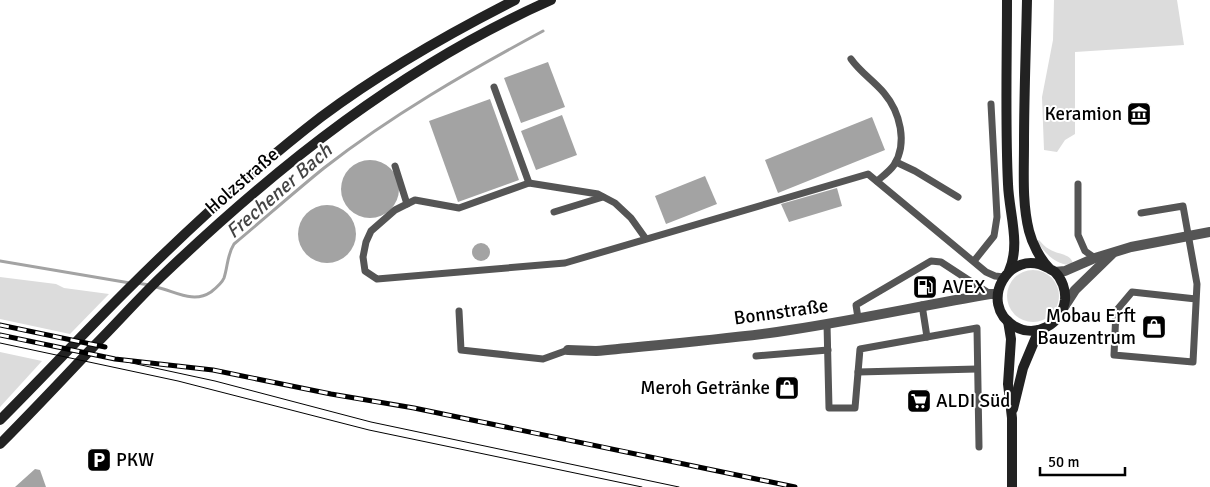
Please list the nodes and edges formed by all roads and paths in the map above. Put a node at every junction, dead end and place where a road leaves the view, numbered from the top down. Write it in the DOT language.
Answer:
graph roads {
  1 [pos="515,0"];
  2 [pos="551,0"];
  3 [pos="1006,0"];
  4 [pos="1027,0"];
  5 [pos="851,60"];
  6 [pos="494,87"];
  7 [pos="991,104"];
  8 [pos="896,162"];
  9 [pos="394,166"];
  10 [pos="877,181"];
  11 [pos="529,184"];
  12 [pos="1078,184"];
  13 [pos="603,197"];
  14 [pos="958,197"];
  15 [pos="406,204"];
  16 [pos="554,212"];
  17 [pos="1141,213"];
  18 [pos="1210,232"];
  19 [pos="1189,236"];
  20 [pos="646,239"];
  21 [pos="1113,253"];
  22 [pos="1095,258"];
  23 [pos="974,261"];
  24 [pos="1052,270"];
  25 [pos="1006,274"];
  26 [pos="994,294"];
  27 [pos="1196,299"];
  28 [pos="922,305"];
  29 [pos="1064,307"];
  30 [pos="459,311"];
  31 [pos="858,318"];
  32 [pos="1008,321"];
  33 [pos="827,324"];
  34 [pos="1039,330"];
  35 [pos="927,337"];
  36 [pos="568,350"];
  37 [pos="828,350"];
  38 [pos="756,356"];
  39 [pos="977,369"];
  40 [pos="858,372"];
  41 [pos="1012,418"];
  42 [pos="0,420"];
  43 [pos="0,444"];
  44 [pos="979,447"];
  45 [pos="1012,487"];
  1 -- 42 [label="main road, Holzstraße"];
  2 -- 43 [label="main road, Holzstraße"];
  3 -- 25 [label="main road"];
  4 -- 24 [label="main road"];
  5 -- 8 [label="lane"];
  6 -- 11 [label="lane"];
  7 -- 23 [label="lane"];
  8 -- 10 [label="lane"];
  8 -- 14 [label="lane"];
  9 -- 15 [label="lane"];
  10 -- 20 [label="lane"];
  10 -- 23 [label="lane"];
  11 -- 13 [label="lane"];
  11 -- 15 [label="lane"];
  12 -- 22 [label="lane"];
  13 -- 16 [label="lane"];
  13 -- 20 [label="lane"];
  15 -- 20 [label="lane"];
  17 -- 19 [label="lane"];
  18 -- 19 [label="street"];
  19 -- 21 [label="street"];
  19 -- 27 [label="lane"];
  21 -- 22 [label="street"];
  21 -- 29 [label="street"];
  22 -- 24 [label="street"];
  23 -- 25 [label="lane"];
  24 -- 25 [label="main road"];
  24 -- 29 [label="main road"];
  25 -- 26 [label="main road"];
  26 -- 28 [label="street, Bonnstraße"];
  26 -- 31 [label="lane"];
  26 -- 32 [label="main road"];
  27 -- 27 [label="lane"];
  28 -- 31 [label="street, Bonnstraße"];
  28 -- 35 [label="lane"];
  29 -- 34 [label="main road"];
  30 -- 36 [label="lane"];
  31 -- 33 [label="street, Bonnstraße"];
  32 -- 34 [label="main road"];
  32 -- 41 [label="main road"];
  33 -- 36 [label="street, Bonnstraße"];
  33 -- 37 [label="lane"];
  34 -- 41 [label="main road"];
  35 -- 39 [label="lane"];
  35 -- 40 [label="lane"];
  37 -- 38 [label="lane"];
  37 -- 40 [label="lane"];
  39 -- 40 [label="lane"];
  39 -- 44 [label="lane"];
  41 -- 45 [label="main road"];
}
